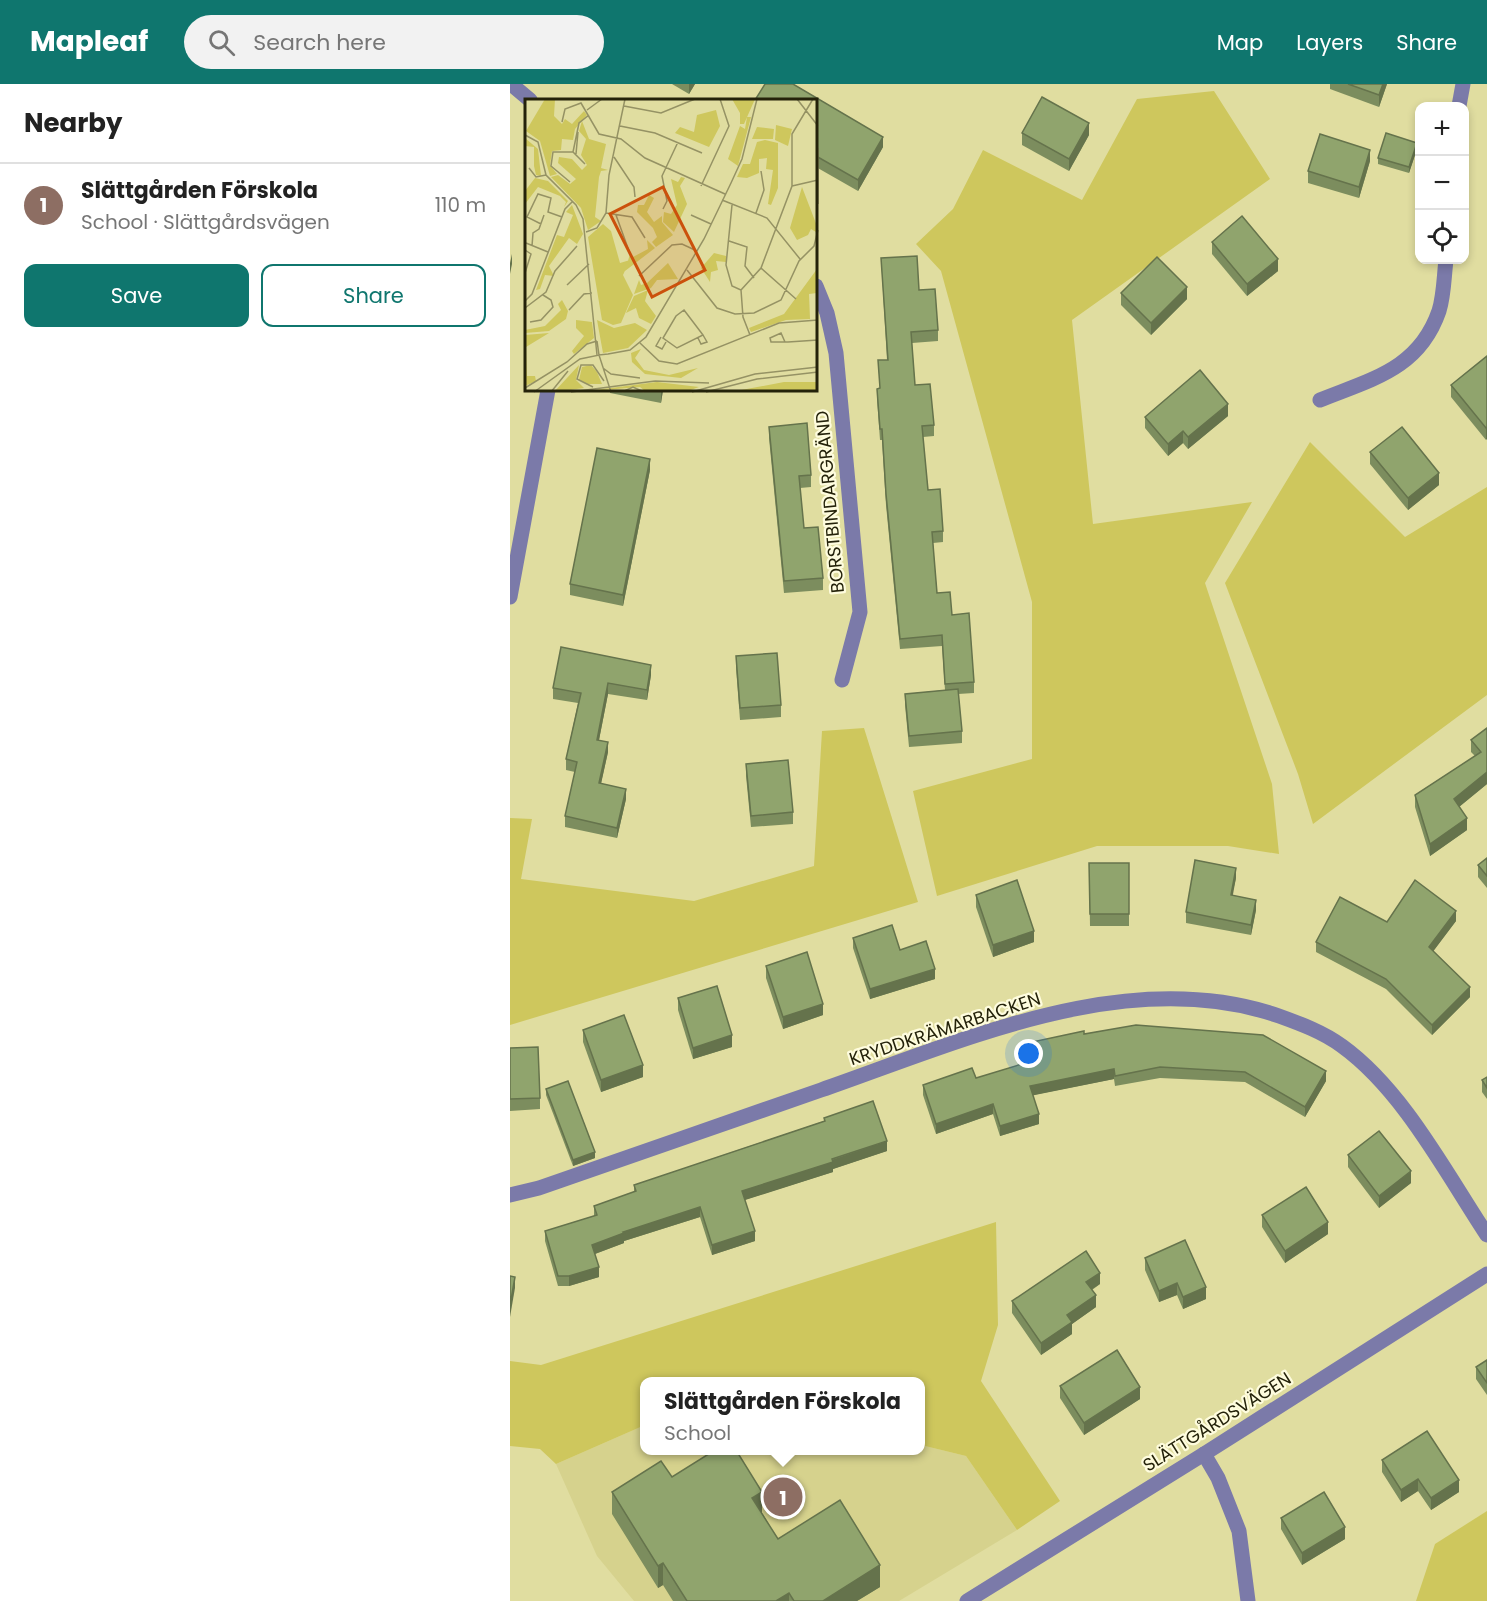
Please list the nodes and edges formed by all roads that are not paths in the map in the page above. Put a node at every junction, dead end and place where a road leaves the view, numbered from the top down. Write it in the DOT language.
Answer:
graph roads {
  1 [pos="511,84"];
  2 [pos="1463,84"];
  3 [pos="529,99"];
  4 [pos="1460,102"];
  5 [pos="1446,264"];
  6 [pos="818,291"];
  7 [pos="548,392"];
  8 [pos="1320,400"];
  9 [pos="510,597"];
  10 [pos="842,680"];
  11 [pos="510,1195"];
  12 [pos="1487,1235"];
  13 [pos="1487,1274"];
  14 [pos="1204,1454"];
  15 [pos="967,1601"];
  16 [pos="1248,1601"];
  1 -- 3 [label="street"];
  2 -- 4 [label="street"];
  5 -- 8 [label="street"];
  6 -- 10 [label="street, BORSTBINDARGRÄND"];
  7 -- 9 [label="street"];
  11 -- 12 [label="street, KRYDDKRÄMARBACKEN"];
  13 -- 14 [label="street, SLÄTTGÅRDSVÄGEN"];
  14 -- 15 [label="street, SLÄTTGÅRDSVÄGEN"];
  14 -- 16 [label="street"];
}
